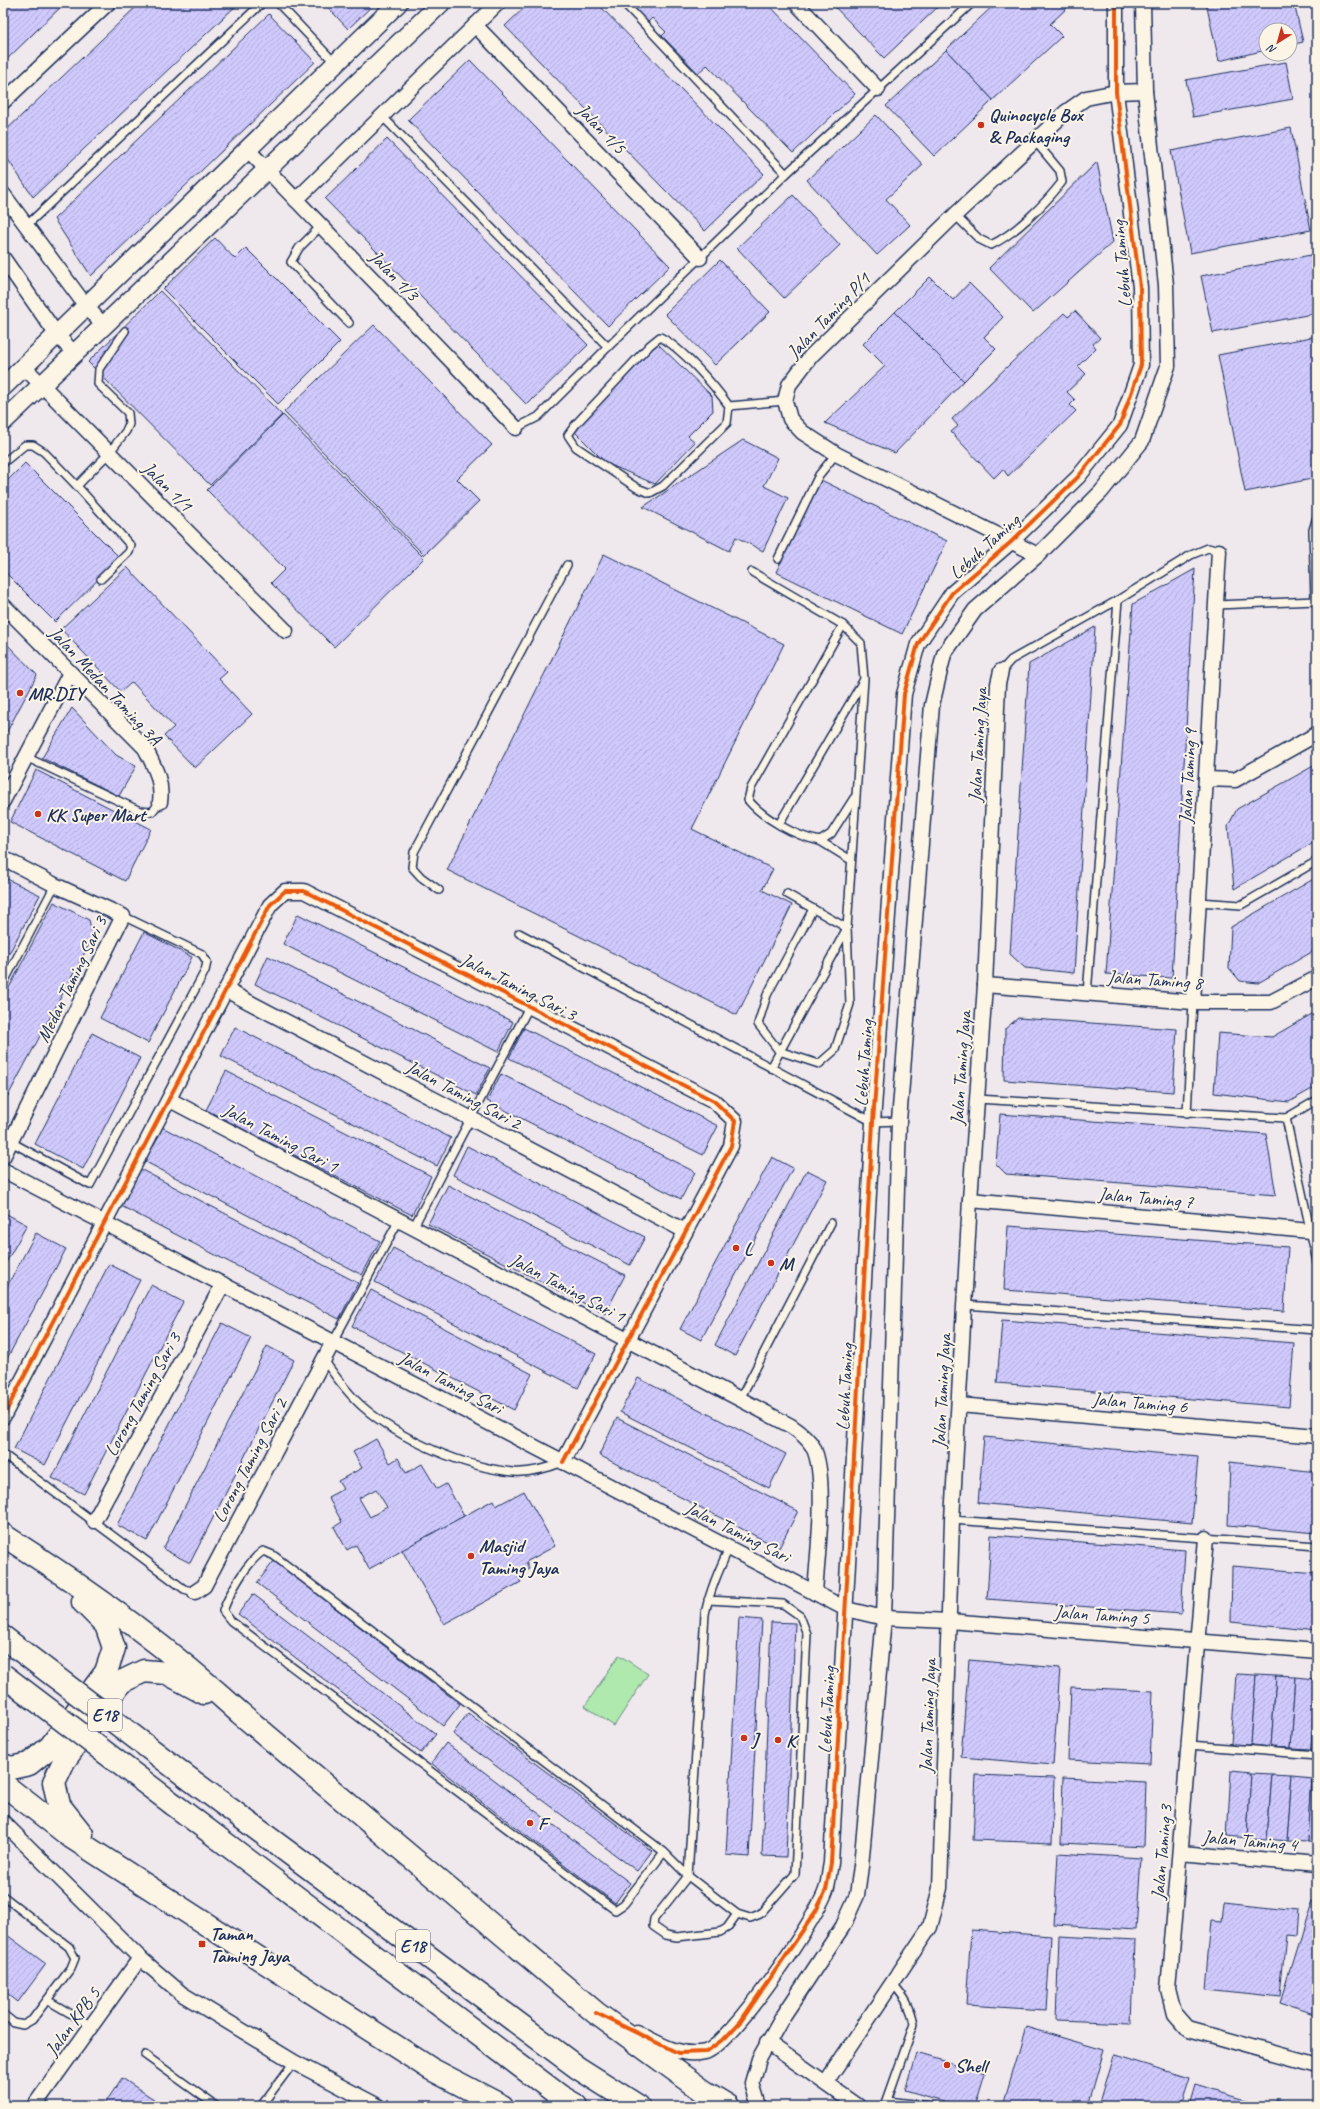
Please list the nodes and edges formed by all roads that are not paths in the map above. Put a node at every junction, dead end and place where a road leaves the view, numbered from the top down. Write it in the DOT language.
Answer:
graph roads {
  1 [pos="108,3"];
  2 [pos="262,3"];
  3 [pos="278,3"];
  4 [pos="398,3"];
  5 [pos="441,3"];
  6 [pos="498,3"];
  7 [pos="624,3"];
  8 [pos="796,3"];
  9 [pos="1116,3"];
  10 [pos="1143,3"];
  11 [pos="969,4"];
  12 [pos="475,25"];
  13 [pos="336,64"];
  14 [pos="878,88"];
  15 [pos="1145,91"];
  16 [pos="1116,92"];
  17 [pos="3,102"];
  18 [pos="382,116"];
  19 [pos="1035,141"];
  20 [pos="247,150"];
  21 [pos="267,170"];
  22 [pos="786,174"];
  23 [pos="3,194"];
  24 [pos="296,200"];
  25 [pos="955,215"];
  26 [pos="26,226"];
  27 [pos="321,226"];
  28 [pos="3,258"];
  29 [pos="700,258"];
  30 [pos="86,306"];
  31 [pos="349,322"];
  32 [pos="104,326"];
  33 [pos="125,331"];
  34 [pos="57,335"];
  35 [pos="608,347"];
  36 [pos="74,354"];
  37 [pos="24,367"];
  38 [pos="42,385"];
  39 [pos="3,387"];
  40 [pos="785,401"];
  41 [pos="729,406"];
  42 [pos="3,422"];
  43 [pos="516,428"];
  44 [pos="109,453"];
  45 [pos="836,454"];
  46 [pos="3,463"];
  47 [pos="77,486"];
  48 [pos="1317,517"];
  49 [pos="1011,542"];
  50 [pos="1219,551"];
  51 [pos="1038,555"];
  52 [pos="778,559"];
  53 [pos="567,565"];
  54 [pos="752,572"];
  55 [pos="101,579"];
  56 [pos="1118,600"];
  57 [pos="1316,601"];
  58 [pos="3,605"];
  59 [pos="1216,606"];
  60 [pos="843,625"];
  61 [pos="286,631"];
  62 [pos="1001,671"];
  63 [pos="70,673"];
  64 [pos="864,679"];
  65 [pos="1317,734"];
  66 [pos="26,757"];
  67 [pos="1206,779"];
  68 [pos="855,796"];
  69 [pos="3,801"];
  70 [pos="160,802"];
  71 [pos="779,824"];
  72 [pos="820,841"];
  73 [pos="3,858"];
  74 [pos="851,860"];
  75 [pos="1317,861"];
  76 [pos="55,885"];
  77 [pos="439,890"];
  78 [pos="787,894"];
  79 [pos="1199,902"];
  80 [pos="813,909"];
  81 [pos="123,916"];
  82 [pos="847,928"];
  83 [pos="519,933"];
  84 [pos="1317,978"];
  85 [pos="3,984"];
  86 [pos="985,985"];
  87 [pos="226,990"];
  88 [pos="1087,994"];
  89 [pos="1193,1002"];
  90 [pos="529,1007"];
  91 [pos="779,1051"];
  92 [pos="771,1068"];
  93 [pos="170,1100"];
  94 [pos="977,1100"];
  95 [pos="1317,1100"];
  96 [pos="1187,1113"];
  97 [pos="1286,1118"];
  98 [pos="471,1119"];
  99 [pos="899,1121"];
  100 [pos="873,1122"];
  101 [pos="11,1142"];
  102 [pos="3,1157"];
  103 [pos="3,1170"];
  104 [pos="970,1200"];
  105 [pos="399,1220"];
  106 [pos="105,1223"];
  107 [pos="831,1224"];
  108 [pos="413,1228"];
  109 [pos="1314,1229"];
  110 [pos="684,1231"];
  111 [pos="1317,1262"];
  112 [pos="223,1284"];
  113 [pos="964,1305"];
  114 [pos="1317,1330"];
  115 [pos="628,1340"];
  116 [pos="333,1342"];
  117 [pos="324,1360"];
  118 [pos="740,1400"];
  119 [pos="959,1405"];
  120 [pos="3,1417"];
  121 [pos="1317,1436"];
  122 [pos="3,1454"];
  123 [pos="563,1462"];
  124 [pos="952,1520"];
  125 [pos="94,1521"];
  126 [pos="3,1535"];
  127 [pos="1206,1538"];
  128 [pos="1317,1546"];
  129 [pos="23,1547"];
  130 [pos="729,1548"];
  131 [pos="195,1592"];
  132 [pos="815,1593"];
  133 [pos="708,1600"];
  134 [pos="846,1609"];
  135 [pos="884,1618"];
  136 [pos="949,1621"];
  137 [pos="1197,1641"];
  138 [pos="11,1643"];
  139 [pos="1317,1651"];
  140 [pos="3,1675"];
  141 [pos="240,1712"];
  142 [pos="1189,1745"];
  143 [pos="1317,1755"];
  144 [pos="3,1765"];
  145 [pos="3,1784"];
  146 [pos="3,1822"];
  147 [pos="664,1852"];
  148 [pos="1180,1853"];
  149 [pos="117,1865"];
  150 [pos="1317,1865"];
  151 [pos="688,1876"];
  152 [pos="3,1896"];
  153 [pos="737,1914"];
  154 [pos="140,1958"];
  155 [pos="892,1984"];
  156 [pos="47,2000"];
  157 [pos="596,2013"];
  158 [pos="3,2014"];
  159 [pos="92,2026"];
  160 [pos="767,2042"];
  161 [pos="145,2055"];
  162 [pos="294,2062"];
  163 [pos="1317,2065"];
  164 [pos="826,2082"];
  165 [pos="886,2103"];
  166 [pos="375,2105"];
  167 [pos="34,2106"];
  168 [pos="216,2106"];
  169 [pos="261,2106"];
  170 [pos="502,2106"];
  171 [pos="577,2106"];
  172 [pos="638,2106"];
  173 [pos="728,2106"];
  174 [pos="759,2106"];
  175 [pos="858,2106"];
  176 [pos="931,2106"];
  1 -- 17 [label="street"];
  2 -- 26 [label="lane"];
  3 -- 13 [label="lane"];
  4 -- 13 [label="street"];
  5 -- 21 [label="street"];
  6 -- 12 [label="street"];
  7 -- 22 [label="lane"];
  8 -- 14 [label="street"];
  9 -- 16 [label="street, Lebuh Taming"];
  10 -- 15 [label="street"];
  11 -- 14 [label="lane"];
  12 -- 18 [label="street"];
  12 -- 29 [label="street, Jalan 1/5"];
  13 -- 20 [label="street"];
  14 -- 22 [label="lane"];
  15 -- 16 [label="street, Jalan Taming P/1"];
  15 -- 51 [label="street"];
  16 -- 19 [label="street, Jalan Taming P/1"];
  16 -- 49 [label="street, Lebuh Taming"];
  18 -- 24 [label="street"];
  18 -- 35 [label="lane"];
  19 -- 25 [label="street, Jalan Taming P/1"];
  19 -- 25 [label="lane"];
  20 -- 21 [label="street, Jalan 1/3"];
  20 -- 30 [label="street"];
  21 -- 24 [label="street, Jalan 1/3"];
  21 -- 32 [label="street"];
  22 -- 29 [label="lane"];
  23 -- 26 [label="street"];
  24 -- 27 [label="street, Jalan 1/3"];
  25 -- 40 [label="street, Jalan Taming P/1"];
  26 -- 30 [label="street"];
  27 -- 31 [label="lane"];
  27 -- 43 [label="street, Jalan 1/3"];
  28 -- 34 [label="street"];
  29 -- 35 [label="lane"];
  30 -- 32 [label="street"];
  30 -- 34 [label="street"];
  32 -- 36 [label="street"];
  33 -- 44 [label="lane"];
  34 -- 36 [label="street"];
  34 -- 37 [label="street"];
  35 -- 43 [label="lane"];
  36 -- 38 [label="street"];
  37 -- 38 [label="street, Jalan 1/1"];
  37 -- 39 [label="street"];
  38 -- 42 [label="street"];
  38 -- 44 [label="street, Jalan 1/1"];
  40 -- 41 [label="lane"];
  40 -- 45 [label="street"];
  41 -- 41 [label="lane"];
  44 -- 47 [label="lane"];
  44 -- 61 [label="street, Jalan 1/1"];
  45 -- 49 [label="street"];
  45 -- 52 [label="lane"];
  46 -- 47 [label="lane"];
  47 -- 55 [label="lane"];
  48 -- 57 [label="lane"];
  49 -- 51 [label="street"];
  49 -- 100 [label="street, Lebuh Taming"];
  50 -- 56 [label="lane"];
  50 -- 59 [label="street, Jalan Taming 9"];
  51 -- 99 [label="street"];
  53 -- 77 [label="lane"];
  54 -- 60 [label="lane"];
  56 -- 62 [label="lane"];
  56 -- 88 [label="lane"];
  57 -- 59 [label="lane"];
  58 -- 63 [label="street, Jalan Medan Taming 3A"];
  59 -- 67 [label="street, Jalan Taming 9"];
  60 -- 64 [label="lane"];
  60 -- 71 [label="lane"];
  62 -- 86 [label="street, Jalan Taming Jaya"];
  63 -- 66 [label="street"];
  63 -- 70 [label="street, Jalan Medan Taming 3A"];
  64 -- 68 [label="lane"];
  64 -- 71 [label="lane"];
  65 -- 67 [label="street"];
  66 -- 69 [label="street"];
  66 -- 70 [label="lane"];
  67 -- 79 [label="street, Jalan Taming 9"];
  68 -- 72 [label="lane"];
  68 -- 74 [label="lane"];
  71 -- 72 [label="lane"];
  72 -- 74 [label="lane"];
  73 -- 76 [label="street, Medan Taming Sari 3"];
  74 -- 82 [label="lane"];
  75 -- 79 [label="lane"];
  76 -- 81 [label="street, Medan Taming Sari 3"];
  76 -- 85 [label="lane"];
  78 -- 80 [label="lane"];
  79 -- 89 [label="street, Jalan Taming 9"];
  80 -- 82 [label="lane"];
  80 -- 91 [label="lane"];
  81 -- 101 [label="street, Medan Taming Sari 3"];
  81 -- 101 [label="lane"];
  82 -- 91 [label="lane"];
  82 -- 91 [label="lane"];
  83 -- 92 [label="lane"];
  84 -- 89 [label="street, Jalan Taming 8"];
  86 -- 88 [label="street, Jalan Taming 8"];
  86 -- 94 [label="street, Jalan Taming Jaya"];
  87 -- 90 [label="street, Jalan Taming Sari 3"];
  87 -- 93 [label="street"];
  87 -- 98 [label="street, Jalan Taming Sari 2"];
  88 -- 89 [label="street, Jalan Taming 8"];
  89 -- 96 [label="lane"];
  90 -- 98 [label="lane"];
  90 -- 110 [label="street, Jalan Taming Sari 3"];
  91 -- 92 [label="lane"];
  92 -- 100 [label="lane"];
  93 -- 105 [label="street, Jalan Taming Sari 1"];
  93 -- 106 [label="street"];
  94 -- 96 [label="lane"];
  94 -- 104 [label="street, Jalan Taming Jaya"];
  95 -- 97 [label="lane"];
  96 -- 97 [label="lane"];
  97 -- 109 [label="lane"];
  98 -- 108 [label="lane"];
  98 -- 110 [label="street, Jalan Taming Sari 2"];
  99 -- 100 [label="lane"];
  99 -- 135 [label="street"];
  100 -- 134 [label="street, Lebuh Taming"];
  101 -- 102 [label="street, Medan Taming Sari 3"];
  103 -- 106 [label="street, Jalan Taming Sari"];
  104 -- 109 [label="street, Jalan Taming 7"];
  104 -- 113 [label="street, Jalan Taming Jaya"];
  105 -- 108 [label="street, Jalan Taming Sari 1"];
  105 -- 116 [label="lane"];
  106 -- 112 [label="street, Jalan Taming Sari"];
  106 -- 120 [label="street"];
  107 -- 118 [label="lane"];
  108 -- 115 [label="street, Jalan Taming Sari 1"];
  109 -- 111 [label="lane"];
  110 -- 115 [label="street"];
  112 -- 116 [label="street, Jalan Taming Sari"];
  112 -- 125 [label="street, Lorong Taming Sari 3"];
  113 -- 114 [label="lane"];
  113 -- 119 [label="street, Jalan Taming Jaya"];
  115 -- 118 [label="street, Jalan Taming Sari 1"];
  115 -- 123 [label="street"];
  116 -- 117 [label="street, Lorong Taming Sari 2"];
  116 -- 123 [label="street, Jalan Taming Sari"];
  117 -- 123 [label="lane"];
  117 -- 131 [label="street, Lorong Taming Sari 2"];
  118 -- 132 [label="street, Jalan Taming Sari 1"];
  119 -- 121 [label="street, Jalan Taming 6"];
  119 -- 124 [label="street, Jalan Taming Jaya"];
  122 -- 125 [label="lane"];
  123 -- 130 [label="street, Jalan Taming Sari"];
  124 -- 127 [label="lane"];
  124 -- 136 [label="street, Jalan Taming Jaya"];
  125 -- 131 [label="lane"];
  126 -- 129 [label="highway"];
  127 -- 128 [label="lane"];
  127 -- 137 [label="street, Jalan Taming 3"];
  129 -- 141 [label="highway"];
  129 -- 144 [label="highway"];
  130 -- 132 [label="street, Jalan Taming Sari"];
  130 -- 133 [label="lane"];
  132 -- 134 [label="street, Jalan Taming Sari"];
  133 -- 151 [label="lane"];
  133 -- 153 [label="lane"];
  134 -- 135 [label="street, Jalan Taming Sari"];
  134 -- 157 [label="street, Lebuh Taming"];
  135 -- 136 [label="street, Jalan Taming 5"];
  135 -- 160 [label="street"];
  136 -- 137 [label="street, Jalan Taming 5"];
  136 -- 155 [label="street, Jalan Taming Jaya"];
  137 -- 139 [label="street, Jalan Taming 5"];
  137 -- 142 [label="street, Jalan Taming 3"];
  138 -- 172 [label="highway, E18, bridge"];
  140 -- 171 [label="highway, E18, bridge"];
  141 -- 149 [label="highway"];
  141 -- 157 [label="highway"];
  142 -- 143 [label="lane"];
  142 -- 148 [label="street, Jalan Taming 3"];
  145 -- 149 [label="highway"];
  146 -- 154 [label="street"];
  147 -- 147 [label="lane"];
  147 -- 151 [label="lane"];
  148 -- 150 [label="street, Jalan Taming 4"];
  148 -- 163 [label="street, Jalan Taming 3"];
  149 -- 170 [label="highway"];
  151 -- 153 [label="lane"];
  151 -- 153 [label="lane"];
  152 -- 156 [label="lane"];
  154 -- 159 [label="street, Jalan KPB 5"];
  154 -- 162 [label="street"];
  155 -- 164 [label="street, Jalan Taming Jaya"];
  155 -- 165 [label="lane"];
  156 -- 158 [label="lane"];
  156 -- 159 [label="lane"];
  157 -- 173 [label="highway"];
  159 -- 167 [label="street, Jalan KPB 5"];
  160 -- 164 [label="street"];
  160 -- 174 [label="street"];
  161 -- 168 [label="lane"];
  162 -- 166 [label="street"];
  162 -- 169 [label="lane"];
  164 -- 175 [label="street"];
  165 -- 176 [label="lane"];
}
